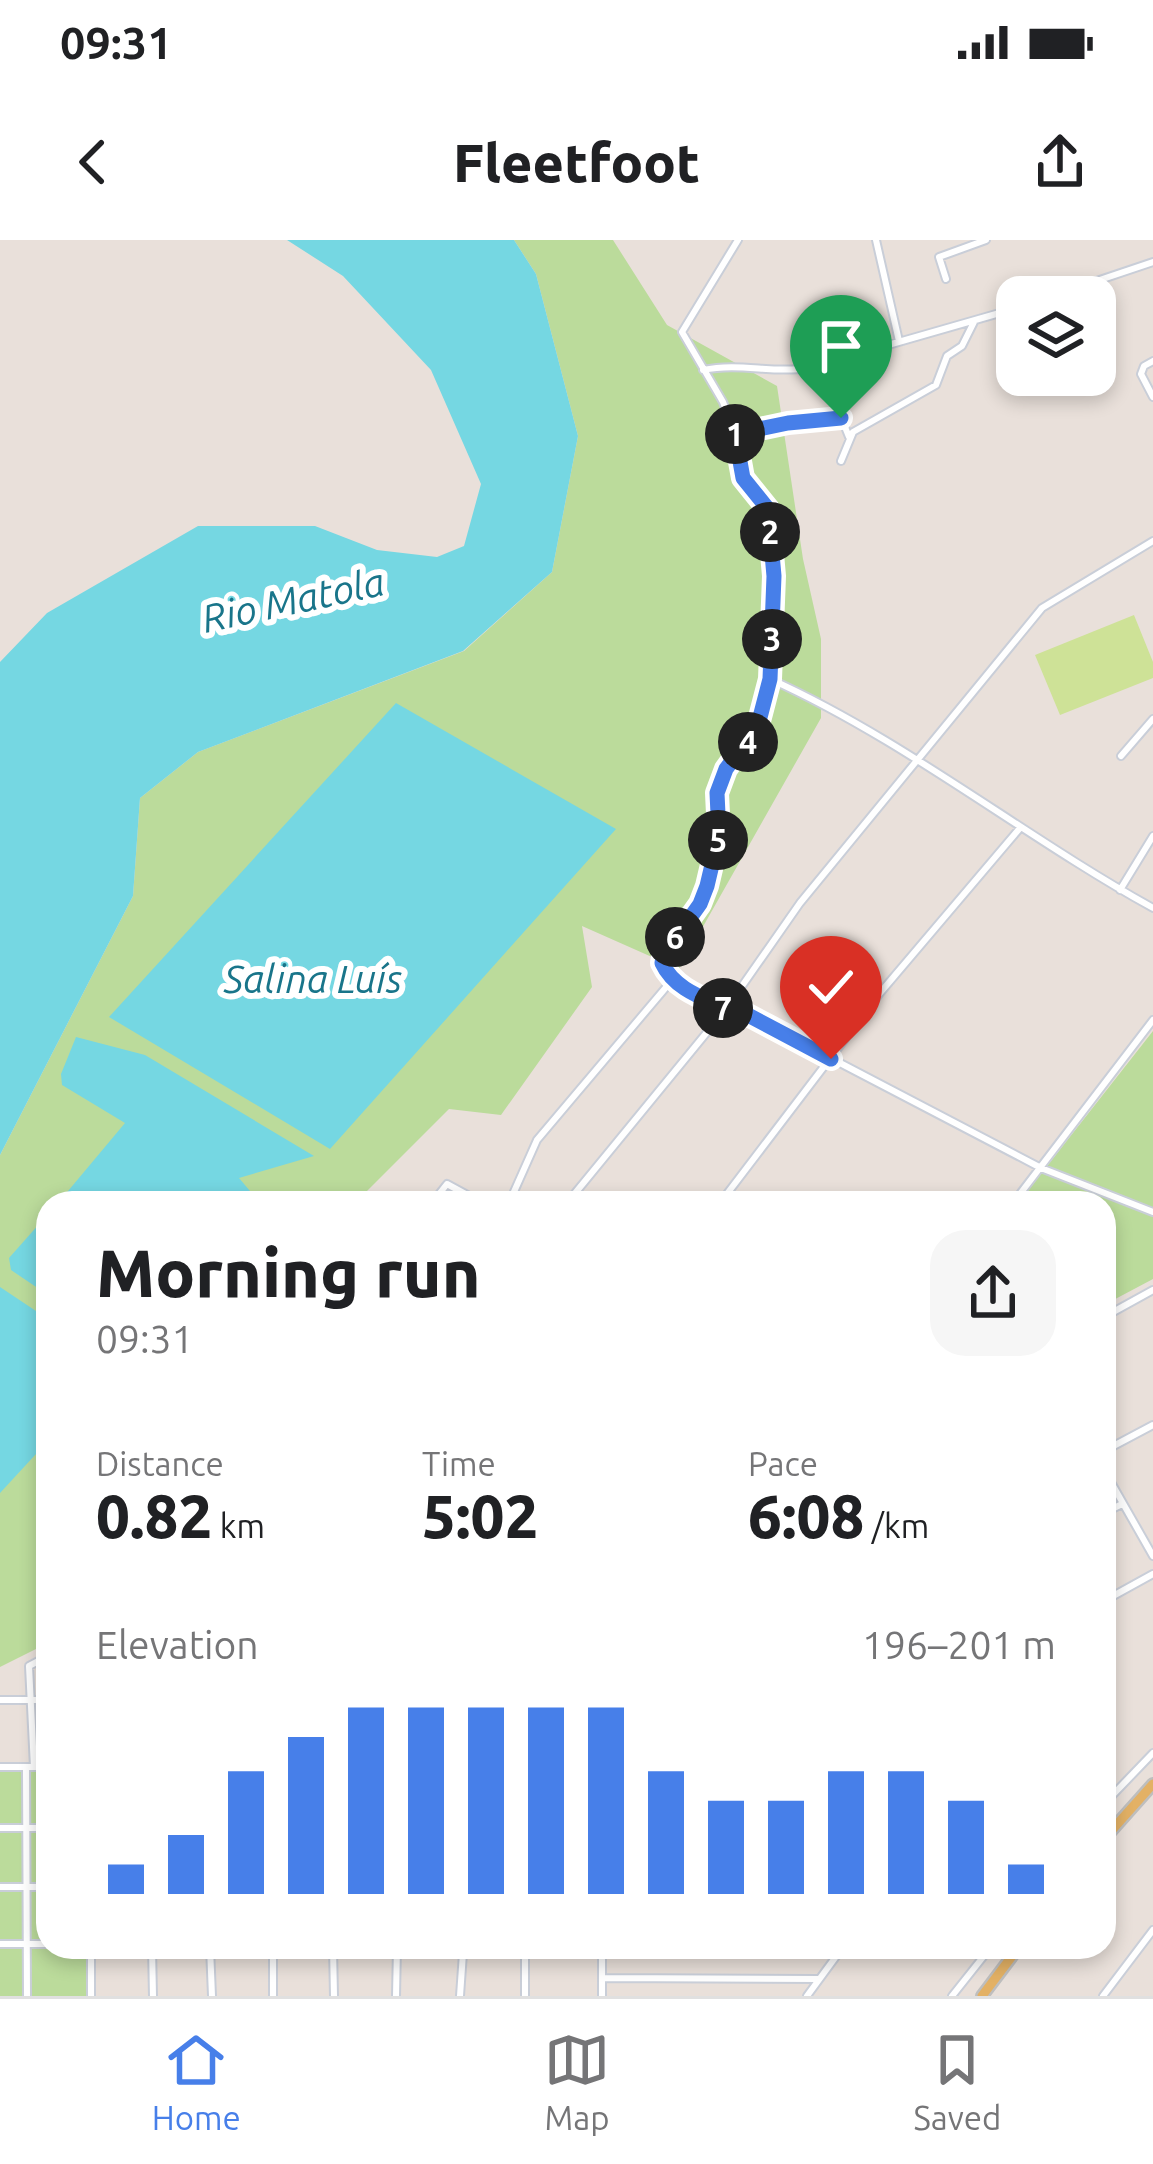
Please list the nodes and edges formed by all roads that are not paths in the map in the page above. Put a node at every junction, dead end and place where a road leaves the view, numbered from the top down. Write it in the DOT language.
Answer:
graph roads {
  1 [pos="737,240"];
  2 [pos="876,240"];
  3 [pos="986,240"];
  4 [pos="1153,262"];
  5 [pos="1111,276"];
  6 [pos="946,279"];
  7 [pos="996,315"];
  8 [pos="974,322"];
  9 [pos="899,341"];
  10 [pos="1153,361"];
  11 [pos="703,370"];
  12 [pos="1153,397"];
  13 [pos="735,434"];
  14 [pos="849,437"];
  15 [pos="841,461"];
  16 [pos="1153,541"];
  17 [pos="770,679"];
  18 [pos="1153,719"];
  19 [pos="1121,756"];
  20 [pos="917,762"];
  21 [pos="1020,828"];
  22 [pos="1153,836"];
  23 [pos="1120,890"];
  24 [pos="1153,908"];
  25 [pos="673,979"];
  26 [pos="728,1007"];
  27 [pos="1153,1019"];
  28 [pos="831,1059"];
  29 [pos="1041,1168"];
  30 [pos="514,1191"];
  31 [pos="577,1191"];
  32 [pos="729,1191"];
  33 [pos="1023,1191"];
  34 [pos="1100,1191"];
  35 [pos="1116,1197"];
  36 [pos="1153,1212"];
  37 [pos="1153,1290"];
  38 [pos="1116,1310"];
  39 [pos="1153,1425"];
  40 [pos="1116,1445"];
  41 [pos="1116,1491"];
  42 [pos="1123,1503"];
  43 [pos="1116,1507"];
  44 [pos="1153,1556"];
  45 [pos="1153,1574"];
  46 [pos="1116,1594"];
  47 [pos="36,1662"];
  48 [pos="0,1700"];
  49 [pos="33,1700"];
  50 [pos="1153,1754"];
  51 [pos="0,1767"];
  52 [pos="30,1767"];
  53 [pos="36,1767"];
  54 [pos="1153,1784"];
  55 [pos="1116,1792"];
  56 [pos="1116,1826"];
  57 [pos="0,1828"];
  58 [pos="24,1828"];
  59 [pos="36,1828"];
  60 [pos="0,1887"];
  61 [pos="27,1887"];
  62 [pos="36,1887"];
  63 [pos="1153,1930"];
  64 [pos="0,1944"];
  65 [pos="27,1944"];
  66 [pos="36,1944"];
  67 [pos="91,1959"];
  68 [pos="152,1959"];
  69 [pos="210,1959"];
  70 [pos="273,1959"];
  71 [pos="333,1959"];
  72 [pos="397,1959"];
  73 [pos="462,1959"];
  74 [pos="527,1959"];
  75 [pos="602,1959"];
  76 [pos="834,1959"];
  77 [pos="981,1959"];
  78 [pos="1010,1959"];
  79 [pos="602,1978"];
  80 [pos="820,1979"];
  81 [pos="27,1996"];
  82 [pos="91,1996"];
  83 [pos="153,1996"];
  84 [pos="212,1996"];
  85 [pos="273,1996"];
  86 [pos="334,1996"];
  87 [pos="396,1996"];
  88 [pos="460,1996"];
  89 [pos="525,1996"];
  90 [pos="602,1996"];
  91 [pos="807,1996"];
  92 [pos="952,1996"];
  93 [pos="982,1996"];
  94 [pos="1103,1996"];
  1 -- 11 [label="street"];
  2 -- 9 [label="street"];
  3 -- 6 [label="street"];
  4 -- 5 [label="street"];
  7 -- 8 [label="street"];
  8 -- 9 [label="street"];
  8 -- 14 [label="street"];
  9 -- 11 [label="street"];
  10 -- 12 [label="street"];
  11 -- 13 [label="street"];
  13 -- 14 [label="street"];
  13 -- 17 [label="street"];
  14 -- 15 [label="street"];
  16 -- 20 [label="street"];
  17 -- 20 [label="street"];
  17 -- 25 [label="street"];
  18 -- 19 [label="street"];
  20 -- 21 [label="street"];
  20 -- 26 [label="street"];
  21 -- 23 [label="street"];
  21 -- 28 [label="street"];
  22 -- 23 [label="street"];
  23 -- 24 [label="street"];
  25 -- 26 [label="street"];
  25 -- 30 [label="street"];
  26 -- 28 [label="street"];
  26 -- 31 [label="street"];
  27 -- 29 [label="street"];
  28 -- 29 [label="street"];
  28 -- 32 [label="street"];
  29 -- 33 [label="street"];
  29 -- 34 [label="street"];
  35 -- 36 [label="street"];
  37 -- 38 [label="street"];
  39 -- 40 [label="street"];
  41 -- 42 [label="street"];
  42 -- 43 [label="street"];
  42 -- 44 [label="street"];
  45 -- 46 [label="street"];
  47 -- 49 [label="street"];
  48 -- 49 [label="street"];
  49 -- 52 [label="street"];
  50 -- 55 [label="street"];
  51 -- 52 [label="street"];
  52 -- 53 [label="street"];
  52 -- 58 [label="street"];
  54 -- 56 [label="main road"];
  57 -- 58 [label="street"];
  58 -- 59 [label="street"];
  58 -- 61 [label="street"];
  60 -- 61 [label="street"];
  61 -- 62 [label="street"];
  61 -- 65 [label="street"];
  63 -- 94 [label="street"];
  64 -- 65 [label="street"];
  65 -- 66 [label="street"];
  65 -- 81 [label="street"];
  67 -- 82 [label="street"];
  68 -- 83 [label="street"];
  69 -- 84 [label="street"];
  70 -- 85 [label="street"];
  71 -- 86 [label="street"];
  72 -- 87 [label="street"];
  73 -- 88 [label="street"];
  74 -- 89 [label="street"];
  75 -- 79 [label="street"];
  76 -- 80 [label="street"];
  77 -- 92 [label="street"];
  78 -- 93 [label="main road"];
  79 -- 80 [label="street"];
  79 -- 90 [label="street"];
  80 -- 91 [label="street"];
}
